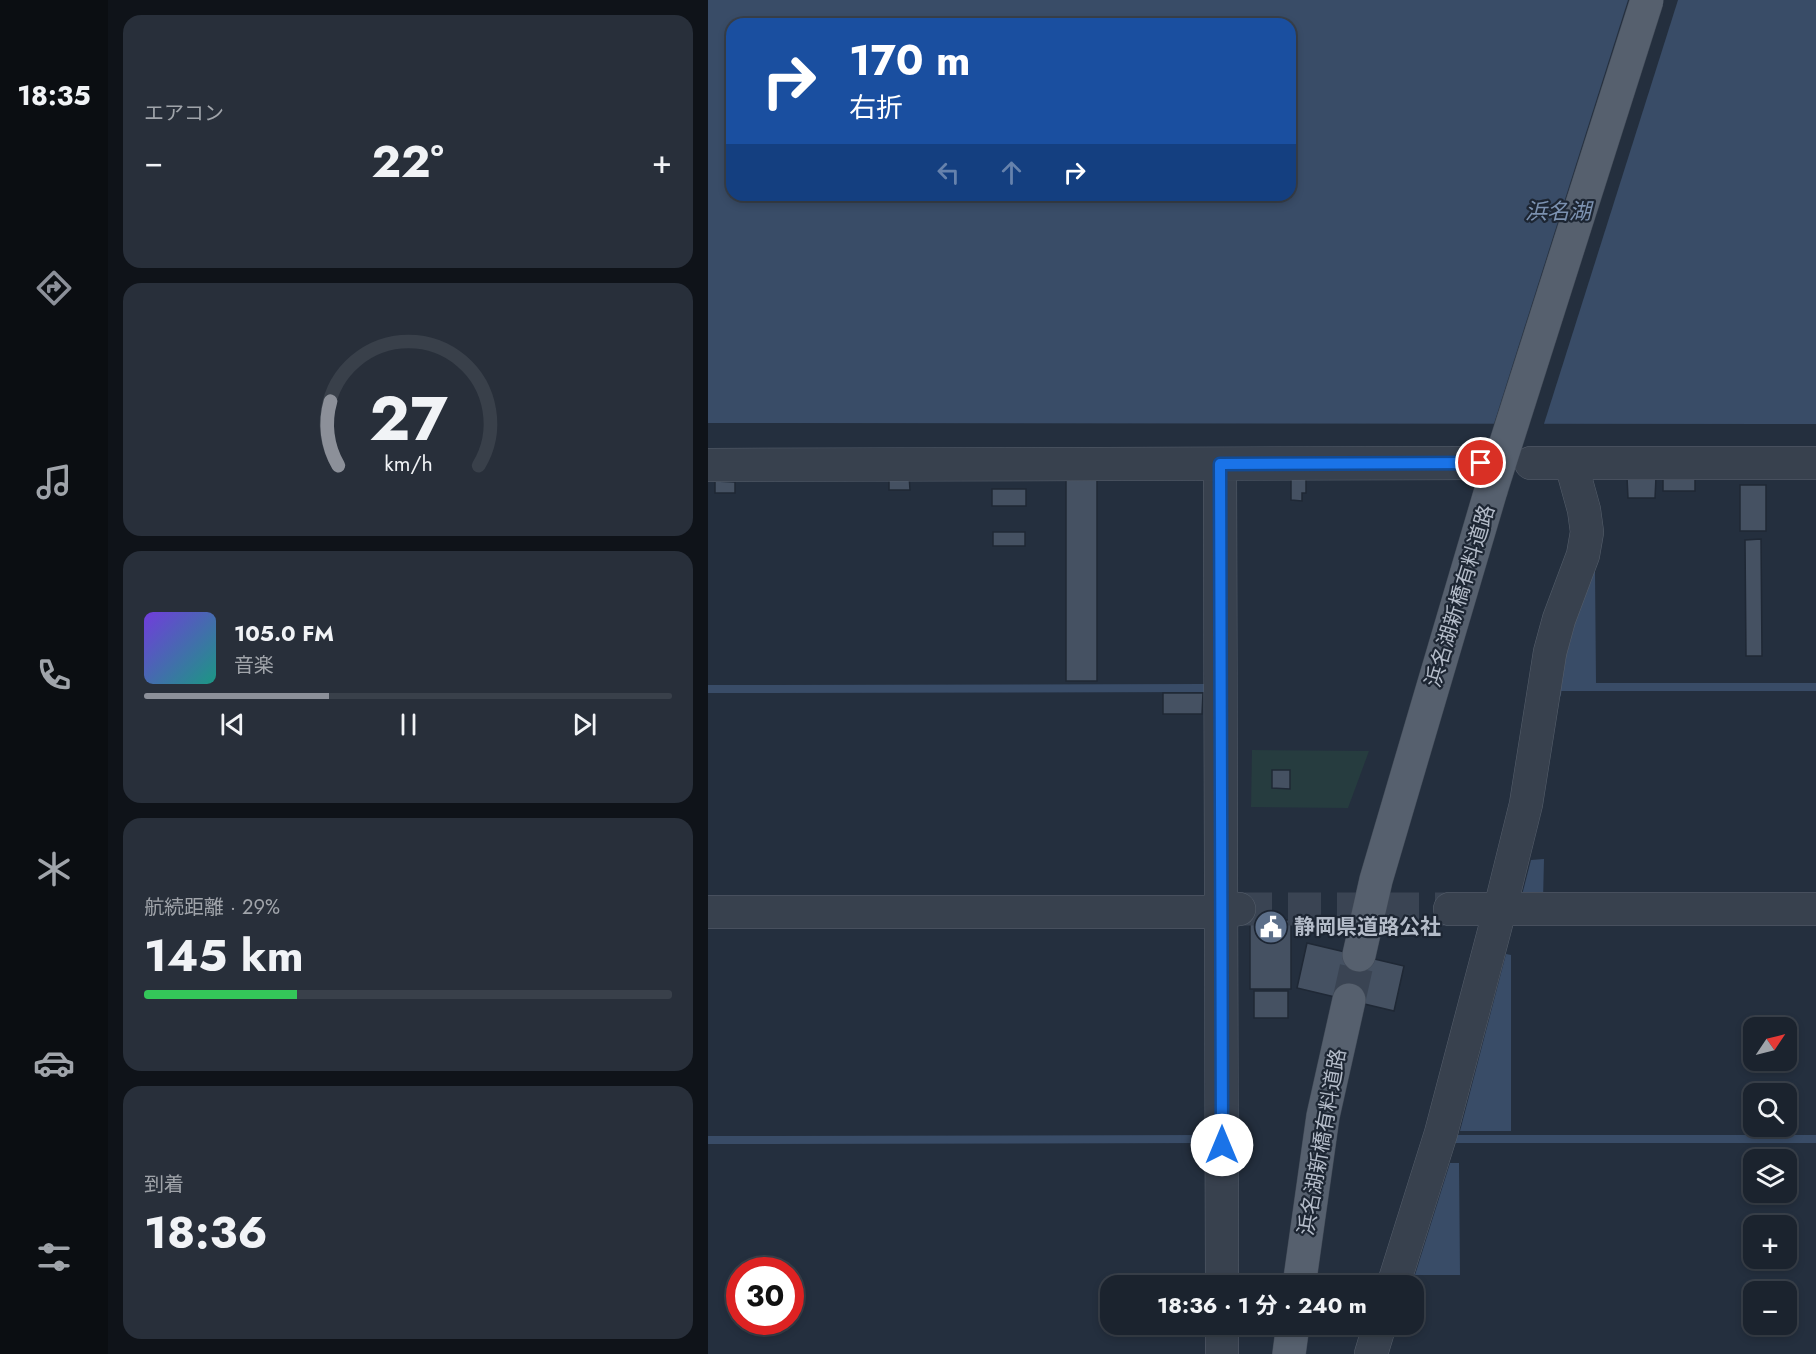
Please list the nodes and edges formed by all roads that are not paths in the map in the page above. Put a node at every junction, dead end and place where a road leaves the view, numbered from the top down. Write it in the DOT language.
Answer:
graph roads {
  1 [pos="1647,0"];
  2 [pos="1531,463"];
  3 [pos="1571,463"];
  4 [pos="1816,463"];
  5 [pos="1220,464"];
  6 [pos="708,465"];
  7 [pos="1486,477"];
  8 [pos="1450,909"];
  9 [pos="1500,909"];
  10 [pos="1816,909"];
  11 [pos="1230,910"];
  12 [pos="708,912"];
  13 [pos="1359,955"];
  14 [pos="1349,1000"];
  15 [pos="1222,1275"];
  16 [pos="1301,1275"];
  17 [pos="1396,1275"];
  18 [pos="1222,1335"];
  19 [pos="1292,1335"];
  20 [pos="1377,1335"];
  21 [pos="1222,1354"];
  22 [pos="1289,1354"];
  23 [pos="1371,1354"];
  1 -- 7 [label="main road, 浜名湖新橋有料道路, bridge"];
  2 -- 3 [label="street"];
  3 -- 4 [label="street"];
  3 -- 9 [label="street"];
  5 -- 6 [label="street"];
  5 -- 7 [label="street"];
  5 -- 11 [label="street"];
  7 -- 13 [label="main road, 浜名湖新橋有料道路"];
  8 -- 9 [label="street"];
  9 -- 10 [label="street"];
  9 -- 17 [label="street"];
  11 -- 12 [label="street"];
  11 -- 15 [label="street"];
  14 -- 16 [label="main road, 浜名湖新橋有料道路"];
  18 -- 21 [label="street"];
  19 -- 22 [label="main road"];
  20 -- 23 [label="street"];
}
